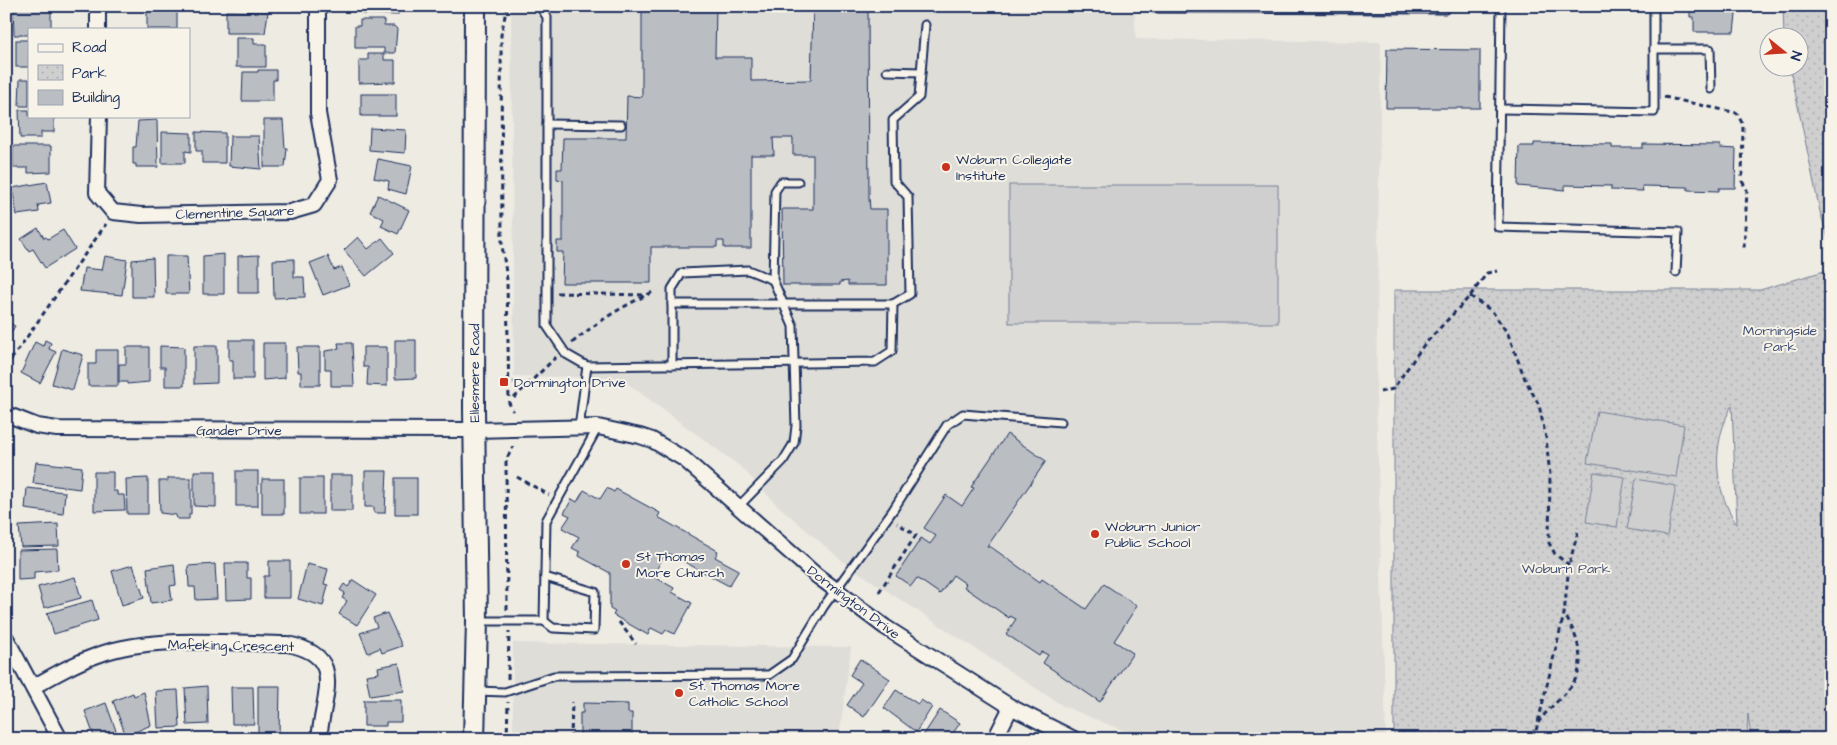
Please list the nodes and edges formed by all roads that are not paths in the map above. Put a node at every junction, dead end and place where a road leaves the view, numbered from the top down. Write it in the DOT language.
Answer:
graph roads {
  1 [pos="98,6"];
  2 [pos="318,6"];
  3 [pos="476,6"];
  4 [pos="540,6"];
  5 [pos="1445,6"];
  6 [pos="1501,6"];
  7 [pos="1654,6"];
  8 [pos="1154,8"];
  9 [pos="925,25"];
  10 [pos="98,28"];
  11 [pos="1654,49"];
  12 [pos="887,71"];
  13 [pos="921,72"];
  14 [pos="1711,89"];
  15 [pos="1500,109"];
  16 [pos="98,118"];
  17 [pos="547,124"];
  18 [pos="621,125"];
  19 [pos="798,182"];
  20 [pos="1676,272"];
  21 [pos="772,280"];
  22 [pos="672,304"];
  23 [pos="783,304"];
  24 [pos="893,304"];
  25 [pos="795,363"];
  26 [pos="672,365"];
  27 [pos="587,366"];
  28 [pos="7,416"];
  29 [pos="1061,422"];
  30 [pos="579,428"];
  31 [pos="598,428"];
  32 [pos="474,430"];
  33 [pos="740,505"];
  34 [pos="545,577"];
  35 [pos="835,590"];
  36 [pos="477,621"];
  37 [pos="544,621"];
  38 [pos="6,638"];
  39 [pos="33,686"];
  40 [pos="475,691"];
  41 [pos="1011,707"];
  42 [pos="60,739"];
  43 [pos="319,739"];
  44 [pos="474,739"];
  45 [pos="995,739"];
  46 [pos="1074,739"];
  1 -- 10 [label="street"];
  2 -- 16 [label="street, Clementine Square"];
  3 -- 32 [label="main road, Ellesmere Road"];
  4 -- 17 [label="lane"];
  5 -- 8 [label="lane"];
  6 -- 15 [label="lane"];
  7 -- 11 [label="lane"];
  9 -- 13 [label="lane"];
  11 -- 14 [label="lane"];
  11 -- 15 [label="lane"];
  12 -- 13 [label="lane"];
  13 -- 24 [label="lane"];
  15 -- 20 [label="lane"];
  17 -- 18 [label="lane"];
  17 -- 27 [label="lane"];
  19 -- 21 [label="lane"];
  21 -- 22 [label="lane"];
  21 -- 23 [label="lane"];
  22 -- 23 [label="lane"];
  22 -- 26 [label="lane"];
  23 -- 24 [label="lane"];
  23 -- 25 [label="lane"];
  24 -- 25 [label="lane"];
  25 -- 26 [label="lane"];
  25 -- 33 [label="lane"];
  26 -- 27 [label="lane"];
  27 -- 30 [label="lane"];
  28 -- 32 [label="street, Gander Drive"];
  29 -- 35 [label="lane"];
  30 -- 31 [label="street, Dormington Drive"];
  30 -- 32 [label="street, Dormington Drive"];
  31 -- 33 [label="street, Dormington Drive"];
  31 -- 34 [label="lane"];
  32 -- 36 [label="main road, Ellesmere Road"];
  33 -- 35 [label="street, Dormington Drive"];
  34 -- 37 [label="lane"];
  34 -- 37 [label="lane"];
  35 -- 40 [label="lane"];
  35 -- 41 [label="street, Dormington Drive"];
  36 -- 37 [label="lane"];
  36 -- 40 [label="main road, Ellesmere Road"];
  38 -- 39 [label="street"];
  39 -- 42 [label="street"];
  39 -- 43 [label="street, Mafeking Crescent"];
  40 -- 44 [label="main road, Ellesmere Road"];
  41 -- 45 [label="street"];
  41 -- 46 [label="street, Dormington Drive"];
}
